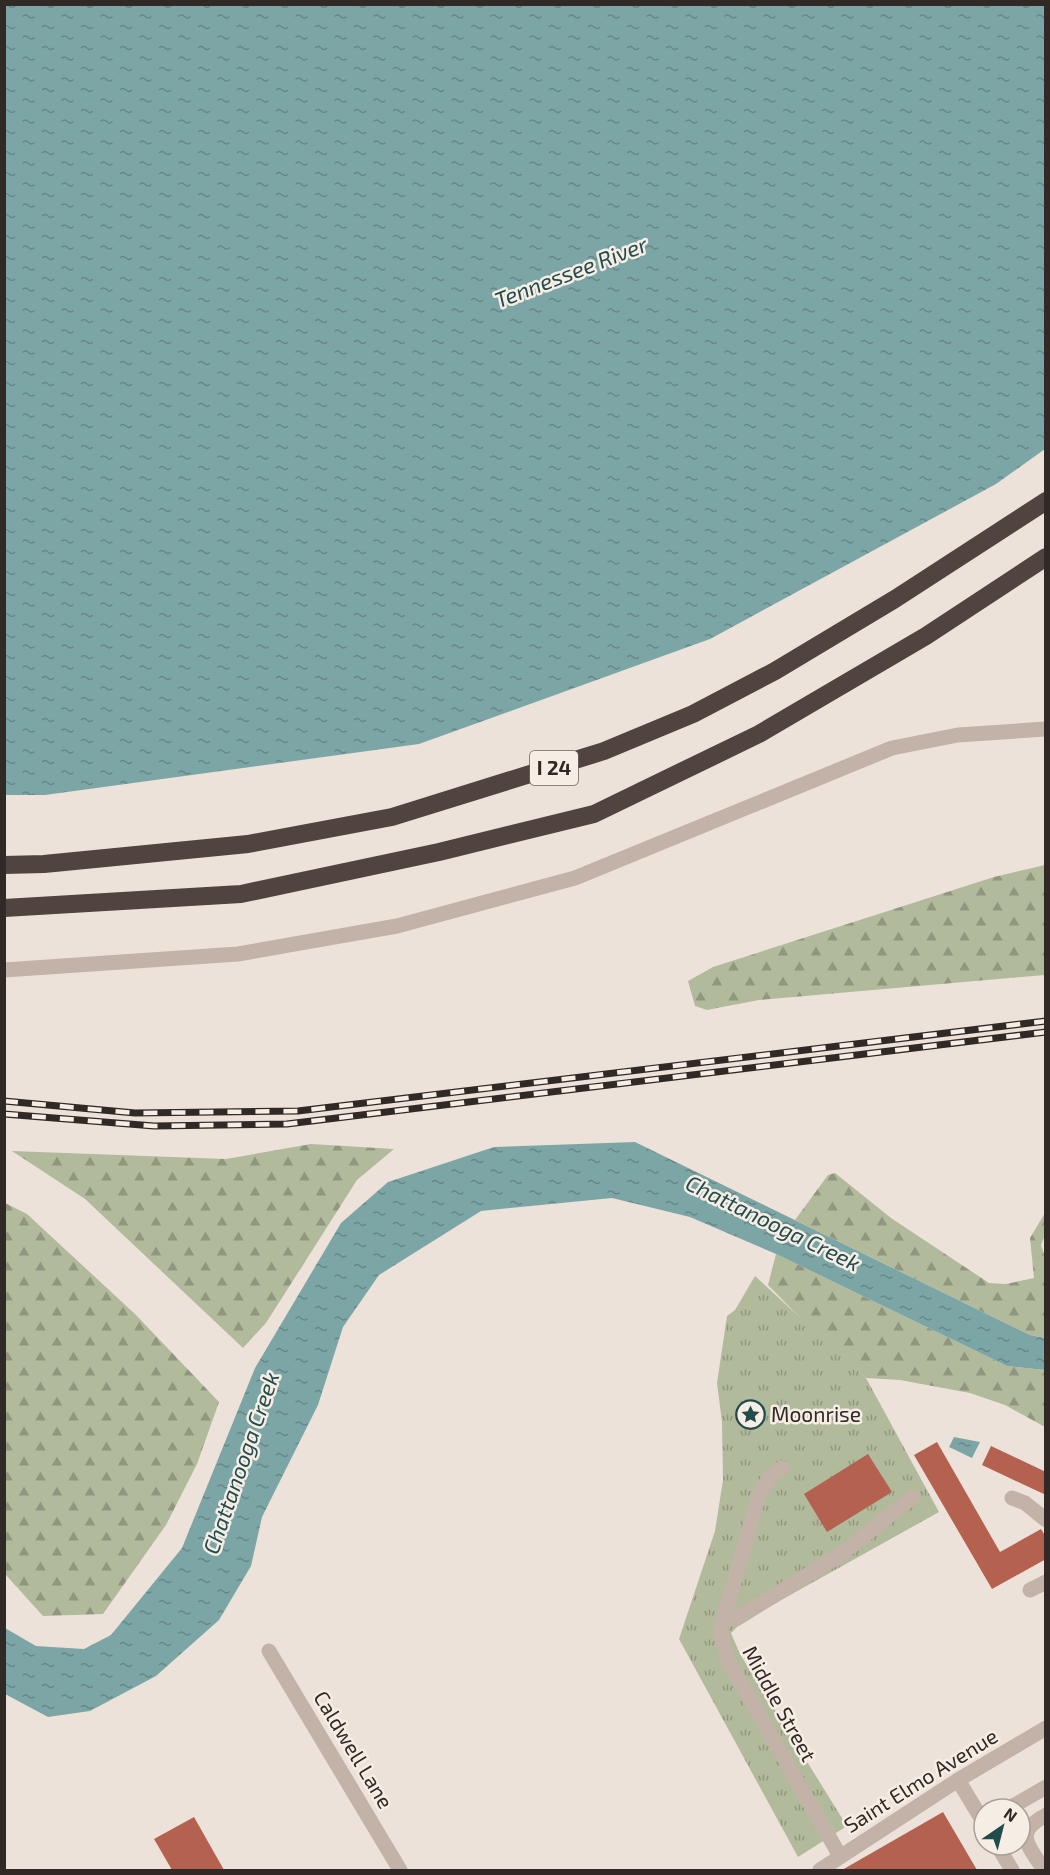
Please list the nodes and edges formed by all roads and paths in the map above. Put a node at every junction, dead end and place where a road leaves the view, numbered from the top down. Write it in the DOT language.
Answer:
graph roads {
  1 [pos="1046,501"];
  2 [pos="1046,557"];
  3 [pos="1046,729"];
  4 [pos="4,865"];
  5 [pos="4,908"];
  6 [pos="4,970"];
  7 [pos="782,1468"];
  8 [pos="913,1497"];
  9 [pos="1012,1498"];
  10 [pos="1046,1520"];
  11 [pos="1046,1582"];
  12 [pos="1030,1590"];
  13 [pos="723,1619"];
  14 [pos="269,1652"];
  15 [pos="1046,1728"];
  16 [pos="958,1780"];
  17 [pos="1046,1787"];
  18 [pos="1029,1797"];
  19 [pos="972,1803"];
  20 [pos="1046,1815"];
  21 [pos="840,1856"];
  22 [pos="400,1870"];
  23 [pos="820,1870"];
  24 [pos="1044,1870"];
  1 -- 4 [label="highway, I 24"];
  2 -- 5 [label="highway, I 24"];
  3 -- 6 [label="street"];
  7 -- 13 [label="street, Middle Street"];
  8 -- 13 [label="street"];
  9 -- 10 [label="street"];
  11 -- 12 [label="street"];
  13 -- 21 [label="street, Middle Street"];
  14 -- 22 [label="street, Caldwell Lane"];
  15 -- 16 [label="street, Saint Elmo Avenue"];
  16 -- 19 [label="street"];
  16 -- 21 [label="street, Saint Elmo Avenue"];
  17 -- 18 [label="street"];
  20 -- 24 [label="street"];
  21 -- 23 [label="street, Saint Elmo Avenue"];
}
